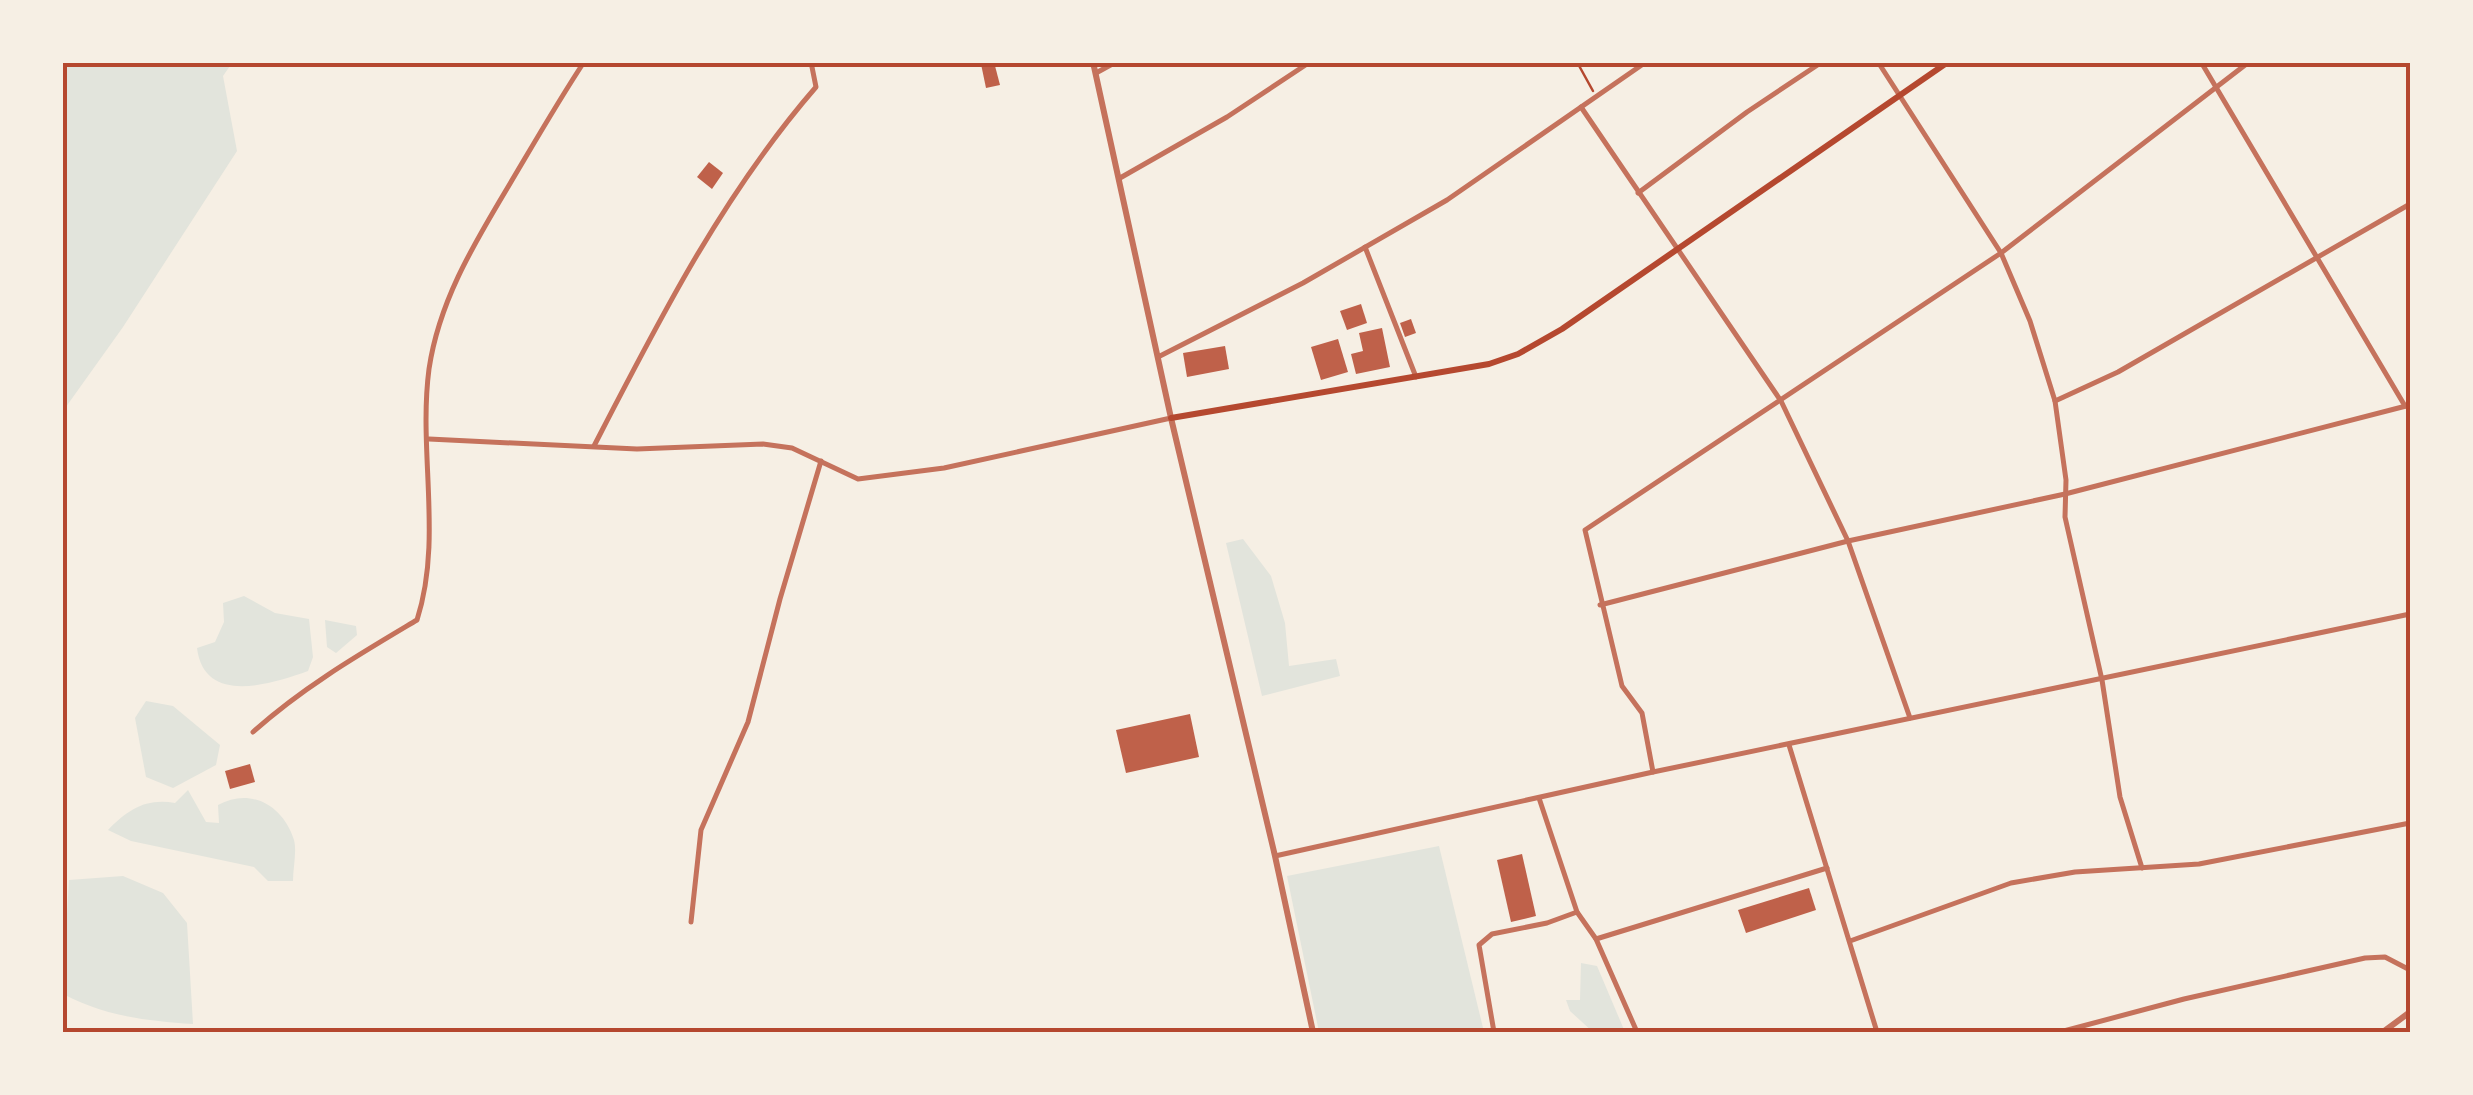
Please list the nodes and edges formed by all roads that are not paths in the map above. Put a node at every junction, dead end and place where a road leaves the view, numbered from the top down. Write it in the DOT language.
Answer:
graph roads {
  1 [pos="584,62"];
  2 [pos="811,62"];
  3 [pos="1093,62"];
  4 [pos="1116,62"];
  5 [pos="1310,62"];
  6 [pos="1646,62"];
  7 [pos="1822,62"];
  8 [pos="1878,62"];
  9 [pos="1948,62"];
  10 [pos="2201,62"];
  11 [pos="2249,62"];
  12 [pos="1096,73"];
  13 [pos="2216,86"];
  14 [pos="1900,97"];
  15 [pos="1581,108"];
  16 [pos="1120,178"];
  17 [pos="1638,193"];
  18 [pos="2410,204"];
  19 [pos="1364,248"];
  20 [pos="1680,249"];
  21 [pos="2001,253"];
  22 [pos="2319,257"];
  23 [pos="1158,357"];
  24 [pos="1416,377"];
  25 [pos="1780,401"];
  26 [pos="2055,401"];
  27 [pos="2408,405"];
  28 [pos="1171,418"];
  29 [pos="429,439"];
  30 [pos="594,446"];
  31 [pos="821,460"];
  32 [pos="2065,494"];
  33 [pos="1848,541"];
  34 [pos="1600,604"];
  35 [pos="2410,614"];
  36 [pos="2102,680"];
  37 [pos="1910,718"];
  38 [pos="254,732"];
  39 [pos="1789,745"];
  40 [pos="1653,772"];
  41 [pos="1538,798"];
  42 [pos="2410,822"];
  43 [pos="1275,856"];
  44 [pos="1827,868"];
  45 [pos="2142,868"];
  46 [pos="1577,912"];
  47 [pos="691,922"];
  48 [pos="1596,938"];
  49 [pos="1850,941"];
  50 [pos="2410,970"];
  51 [pos="2410,1012"];
  52 [pos="1313,1032"];
  53 [pos="1494,1032"];
  54 [pos="1637,1032"];
  55 [pos="1876,1032"];
  56 [pos="2060,1032"];
  57 [pos="2383,1032"];
  1 -- 29 [label="street"];
  2 -- 30 [label="street"];
  3 -- 12 [label="street"];
  4 -- 12 [label="street"];
  5 -- 16 [label="street"];
  6 -- 15 [label="street"];
  7 -- 17 [label="street"];
  8 -- 14 [label="street"];
  9 -- 14 [label="main road"];
  10 -- 13 [label="street"];
  11 -- 13 [label="street"];
  12 -- 16 [label="street"];
  13 -- 21 [label="street"];
  13 -- 22 [label="street"];
  14 -- 20 [label="main road"];
  14 -- 21 [label="street"];
  15 -- 17 [label="street"];
  15 -- 19 [label="street"];
  16 -- 23 [label="street"];
  17 -- 20 [label="street"];
  18 -- 22 [label="street"];
  19 -- 23 [label="street"];
  19 -- 24 [label="street"];
  20 -- 24 [label="main road"];
  20 -- 25 [label="street"];
  21 -- 25 [label="street"];
  21 -- 26 [label="street"];
  22 -- 26 [label="street"];
  22 -- 27 [label="street"];
  23 -- 28 [label="street"];
  24 -- 28 [label="main road"];
  25 -- 33 [label="street"];
  25 -- 34 [label="street"];
  26 -- 32 [label="street"];
  27 -- 32 [label="street"];
  28 -- 31 [label="street"];
  28 -- 43 [label="street"];
  29 -- 30 [label="street"];
  29 -- 38 [label="street"];
  30 -- 31 [label="street"];
  31 -- 47 [label="street"];
  32 -- 33 [label="street"];
  32 -- 36 [label="street"];
  33 -- 34 [label="street"];
  33 -- 37 [label="street"];
  34 -- 40 [label="street"];
  35 -- 36 [label="street"];
  36 -- 37 [label="street"];
  36 -- 45 [label="street"];
  37 -- 39 [label="street"];
  39 -- 40 [label="street"];
  39 -- 44 [label="street"];
  40 -- 41 [label="street"];
  41 -- 43 [label="street"];
  41 -- 46 [label="street"];
  42 -- 45 [label="street"];
  43 -- 52 [label="street"];
  44 -- 48 [label="street"];
  44 -- 49 [label="street"];
  45 -- 49 [label="street"];
  46 -- 48 [label="street"];
  46 -- 53 [label="street"];
  48 -- 54 [label="street"];
  49 -- 55 [label="street"];
  50 -- 56 [label="street"];
  51 -- 57 [label="street"];
}
